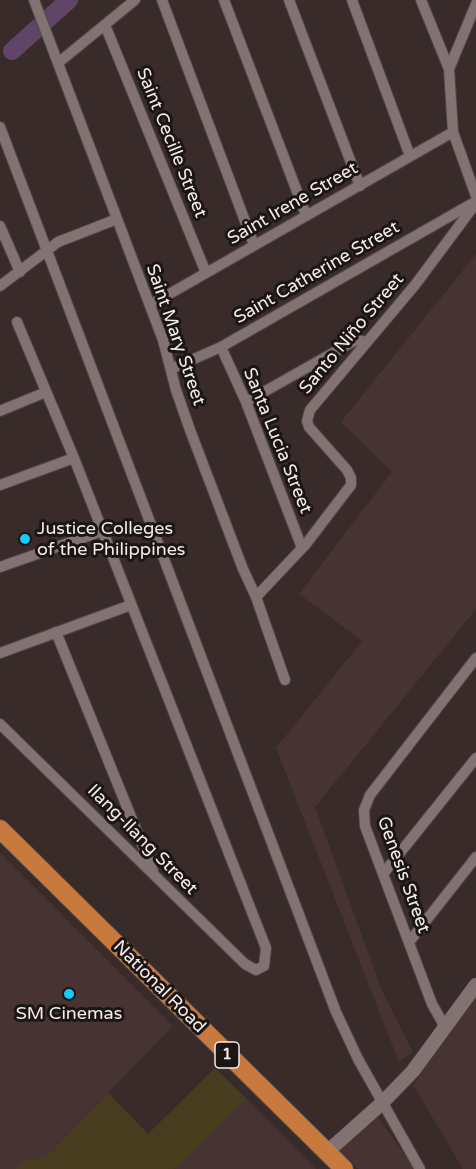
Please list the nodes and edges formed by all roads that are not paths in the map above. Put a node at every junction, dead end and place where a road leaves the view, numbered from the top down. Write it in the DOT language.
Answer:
graph roads {
  1 [pos="34,0"];
  2 [pos="135,0"];
  3 [pos="162,0"];
  4 [pos="224,0"];
  5 [pos="289,0"];
  6 [pos="352,0"];
  7 [pos="421,0"];
  8 [pos="475,3"];
  9 [pos="105,25"];
  10 [pos="58,63"];
  11 [pos="449,69"];
  12 [pos="0,127"];
  13 [pos="453,132"];
  14 [pos="410,156"];
  15 [pos="360,186"];
  16 [pos="476,196"];
  17 [pos="476,202"];
  18 [pos="306,215"];
  19 [pos="117,219"];
  20 [pos="0,226"];
  21 [pos="254,245"];
  22 [pos="47,251"];
  23 [pos="20,272"];
  24 [pos="206,273"];
  25 [pos="0,286"];
  26 [pos="150,305"];
  27 [pos="17,322"];
  28 [pos="366,342"];
  29 [pos="221,347"];
  30 [pos="171,369"];
  31 [pos="45,392"];
  32 [pos="246,402"];
  33 [pos="0,411"];
  34 [pos="74,458"];
  35 [pos="0,485"];
  36 [pos="102,531"];
  37 [pos="302,548"];
  38 [pos="0,567"];
  39 [pos="256,597"];
  40 [pos="131,604"];
  41 [pos="56,632"];
  42 [pos="0,653"];
  43 [pos="476,658"];
  44 [pos="472,672"];
  45 [pos="285,680"];
  46 [pos="0,724"];
  47 [pos="476,758"];
  48 [pos="0,829"];
  49 [pos="135,829"];
  50 [pos="119,839"];
  51 [pos="476,857"];
  52 [pos="383,874"];
  53 [pos="155,876"];
  54 [pos="410,941"];
  55 [pos="476,985"];
  56 [pos="445,1027"];
  57 [pos="382,1103"];
  58 [pos="327,1152"];
  59 [pos="344,1169"];
  60 [pos="420,1169"];
  1 -- 10 [label="street, Saint Mary Street"];
  2 -- 9 [label="street"];
  3 -- 21 [label="street"];
  4 -- 18 [label="street"];
  5 -- 15 [label="street"];
  6 -- 14 [label="street"];
  7 -- 11 [label="street"];
  8 -- 11 [label="street"];
  9 -- 10 [label="street"];
  9 -- 24 [label="street, Saint Cecille Street"];
  10 -- 19 [label="street, Saint Mary Street"];
  11 -- 13 [label="street"];
  12 -- 22 [label="street"];
  13 -- 14 [label="street, Saint Irene Street"];
  13 -- 16 [label="street"];
  14 -- 15 [label="street, Saint Irene Street"];
  15 -- 18 [label="street, Saint Irene Street"];
  17 -- 28 [label="street, Santo Niño Street"];
  17 -- 29 [label="street, Saint Catherine Street"];
  18 -- 21 [label="street, Saint Irene Street"];
  19 -- 22 [label="street"];
  19 -- 26 [label="street, Saint Mary Street"];
  20 -- 23 [label="street"];
  21 -- 24 [label="street, Saint Irene Street"];
  22 -- 23 [label="street"];
  22 -- 57 [label="street"];
  23 -- 25 [label="street"];
  24 -- 26 [label="street, Saint Irene Street"];
  26 -- 30 [label="street, Saint Mary Street"];
  27 -- 31 [label="street"];
  28 -- 32 [label="street"];
  28 -- 37 [label="street, Santo Niño Street"];
  29 -- 30 [label="street, Saint Catherine Street"];
  29 -- 32 [label="street, Santa Lucia Street"];
  30 -- 39 [label="street, Saint Mary Street"];
  31 -- 33 [label="street"];
  31 -- 34 [label="street"];
  32 -- 37 [label="street, Santa Lucia Street"];
  34 -- 35 [label="street"];
  34 -- 36 [label="street"];
  36 -- 38 [label="street"];
  36 -- 40 [label="street"];
  37 -- 39 [label="street, Santo Niño Street"];
  39 -- 45 [label="street, Saint Mary Street"];
  40 -- 41 [label="street"];
  40 -- 53 [label="street, Ilang-Ilang Street"];
  41 -- 42 [label="street"];
  41 -- 49 [label="street"];
  43 -- 44 [label="street, Genesis Street"];
  44 -- 52 [label="street, Genesis Street"];
  46 -- 50 [label="street, Ilang-Ilang Street"];
  47 -- 52 [label="street"];
  48 -- 58 [label="highway, National Road / 1"];
  49 -- 50 [label="street"];
  49 -- 53 [label="street"];
  50 -- 53 [label="street, Ilang-Ilang Street"];
  51 -- 54 [label="street"];
  52 -- 54 [label="street, Genesis Street"];
  54 -- 56 [label="street, Genesis Street"];
  55 -- 56 [label="street"];
  56 -- 57 [label="street"];
  57 -- 58 [label="street"];
  57 -- 60 [label="street"];
  58 -- 59 [label="highway, National Road / 1"];
}
